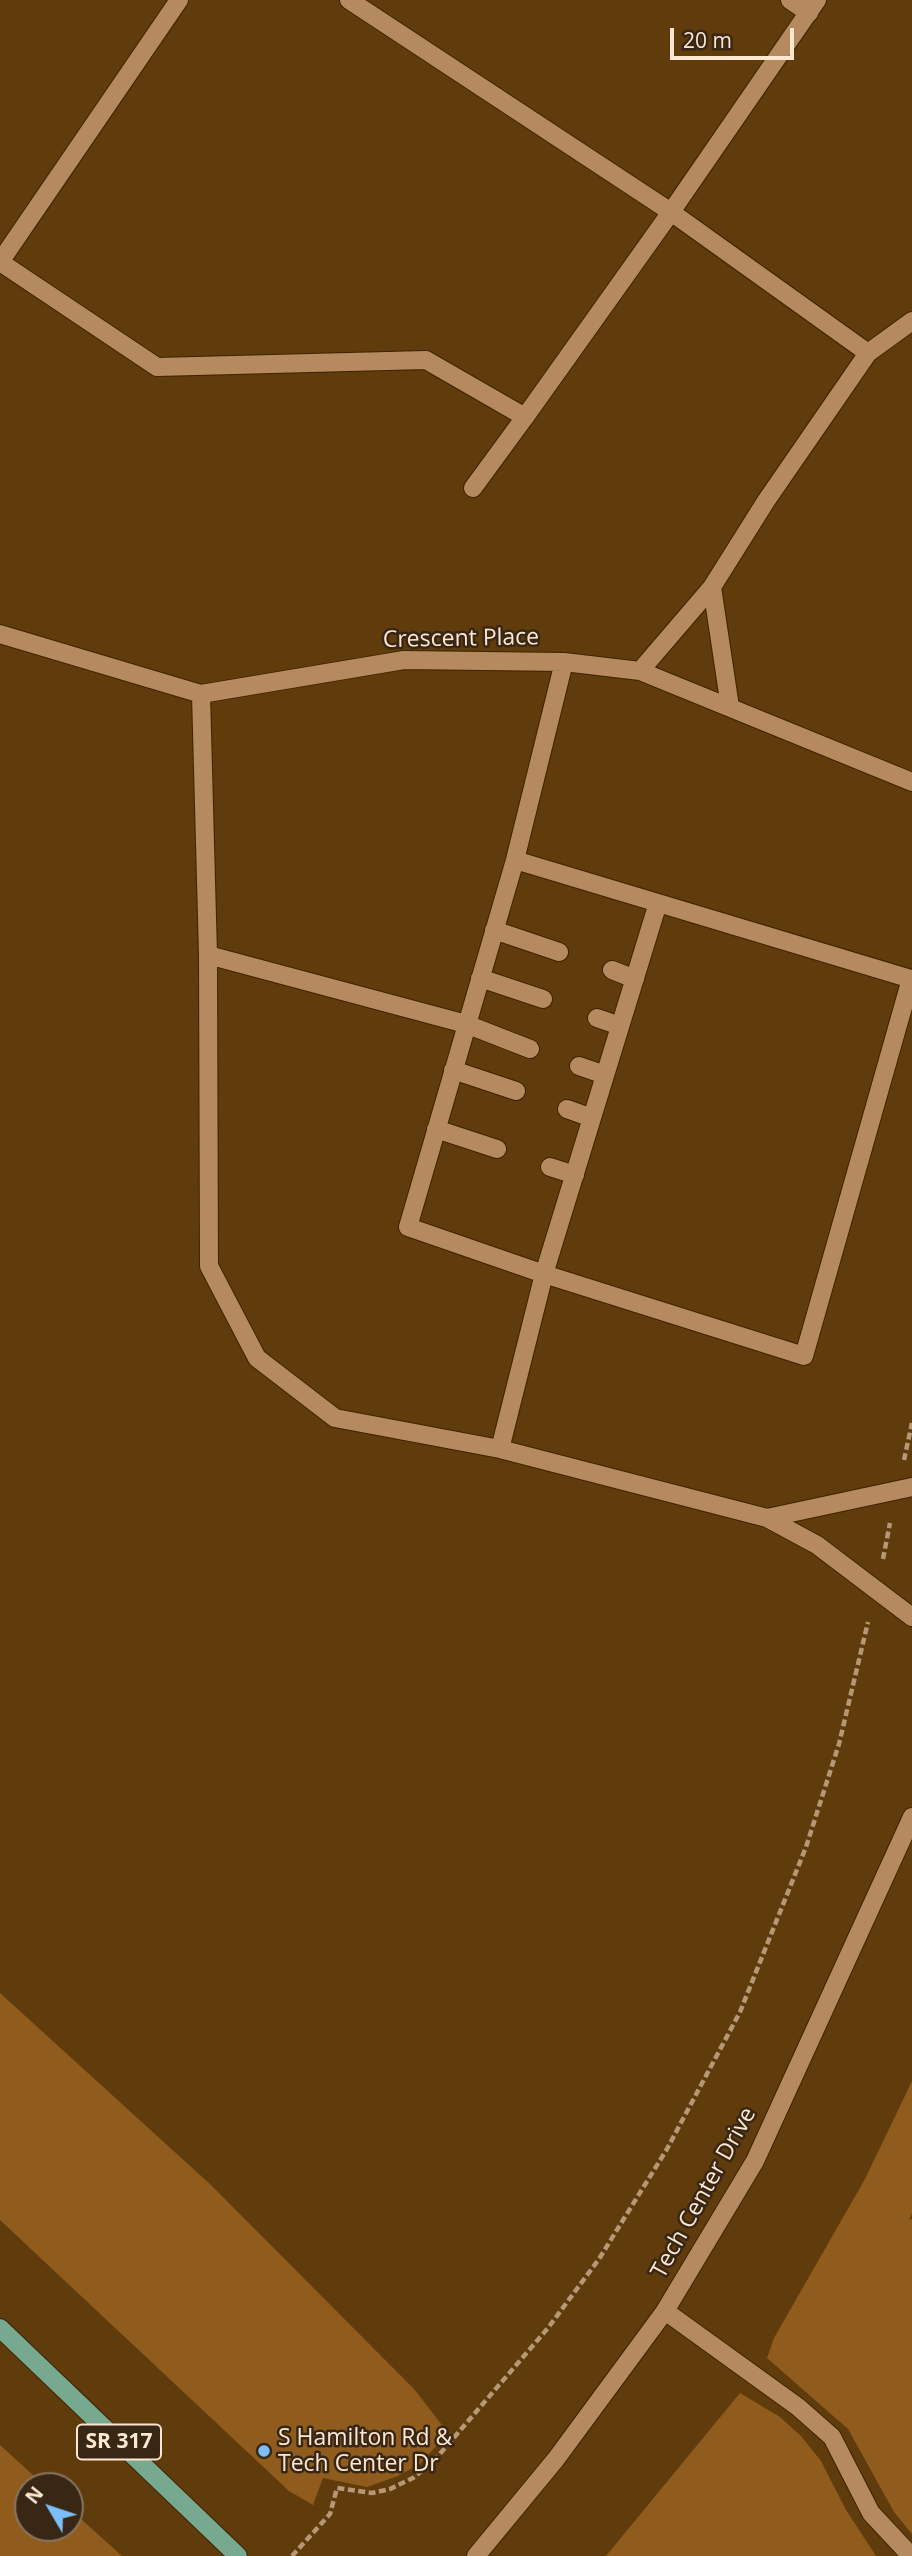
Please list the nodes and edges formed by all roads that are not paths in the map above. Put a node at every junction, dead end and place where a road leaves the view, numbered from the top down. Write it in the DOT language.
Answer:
graph roads {
  1 [pos="179,0"];
  2 [pos="349,0"];
  3 [pos="790,0"];
  4 [pos="813,6"];
  5 [pos="671,212"];
  6 [pos="0,262"];
  7 [pos="912,321"];
  8 [pos="868,353"];
  9 [pos="525,417"];
  10 [pos="473,488"];
  11 [pos="712,587"];
  12 [pos="0,634"];
  13 [pos="564,662"];
  14 [pos="640,671"];
  15 [pos="201,694"];
  16 [pos="730,707"];
  17 [pos="912,782"];
  18 [pos="515,860"];
  19 [pos="658,903"];
  20 [pos="494,930"];
  21 [pos="559,952"];
  22 [pos="208,955"];
  23 [pos="612,970"];
  24 [pos="480,978"];
  25 [pos="635,979"];
  26 [pos="543,999"];
  27 [pos="597,1018"];
  28 [pos="466,1024"];
  29 [pos="620,1026"];
  30 [pos="530,1049"];
  31 [pos="579,1066"];
  32 [pos="453,1070"];
  33 [pos="605,1075"];
  34 [pos="516,1091"];
  35 [pos="567,1110"];
  36 [pos="592,1118"];
  37 [pos="436,1129"];
  38 [pos="497,1149"];
  39 [pos="550,1167"];
  40 [pos="575,1175"];
  41 [pos="544,1274"];
  42 [pos="500,1450"];
  43 [pos="905,1488"];
  44 [pos="767,1518"];
  45 [pos="912,1618"];
  46 [pos="912,1817"];
  47 [pos="665,2311"];
  48 [pos="0,2328"];
  49 [pos="239,2556"];
  50 [pos="476,2556"];
  51 [pos="911,2556"];
  1 -- 6 [label="street"];
  2 -- 5 [label="street"];
  3 -- 4 [label="street"];
  4 -- 5 [label="street"];
  5 -- 8 [label="street"];
  5 -- 9 [label="street"];
  6 -- 9 [label="street"];
  7 -- 8 [label="street"];
  8 -- 11 [label="street"];
  9 -- 10 [label="street"];
  11 -- 14 [label="street"];
  11 -- 16 [label="street"];
  12 -- 15 [label="street, Crescent Place"];
  13 -- 14 [label="street, Crescent Place"];
  13 -- 15 [label="street, Crescent Place"];
  13 -- 18 [label="street"];
  14 -- 16 [label="street, Crescent Place"];
  15 -- 22 [label="street"];
  16 -- 17 [label="street, Crescent Place"];
  18 -- 19 [label="street"];
  18 -- 20 [label="street"];
  19 -- 25 [label="street"];
  19 -- 41 [label="street"];
  20 -- 21 [label="street"];
  20 -- 24 [label="street"];
  22 -- 28 [label="street"];
  22 -- 42 [label="street"];
  23 -- 25 [label="street"];
  24 -- 26 [label="street"];
  24 -- 28 [label="street"];
  25 -- 29 [label="street"];
  27 -- 29 [label="street"];
  28 -- 30 [label="street"];
  28 -- 32 [label="street"];
  29 -- 33 [label="street"];
  31 -- 33 [label="street"];
  32 -- 34 [label="street"];
  32 -- 37 [label="street"];
  33 -- 36 [label="street"];
  35 -- 36 [label="street"];
  36 -- 40 [label="street"];
  37 -- 38 [label="street"];
  37 -- 41 [label="street"];
  39 -- 40 [label="street"];
  40 -- 41 [label="street"];
  41 -- 42 [label="street"];
  42 -- 44 [label="street"];
  43 -- 44 [label="street"];
  44 -- 45 [label="street"];
  46 -- 47 [label="street, Tech Center Drive"];
  47 -- 50 [label="street, Tech Center Drive"];
  47 -- 51 [label="street"];
  48 -- 49 [label="main road, SR 317"];
}
